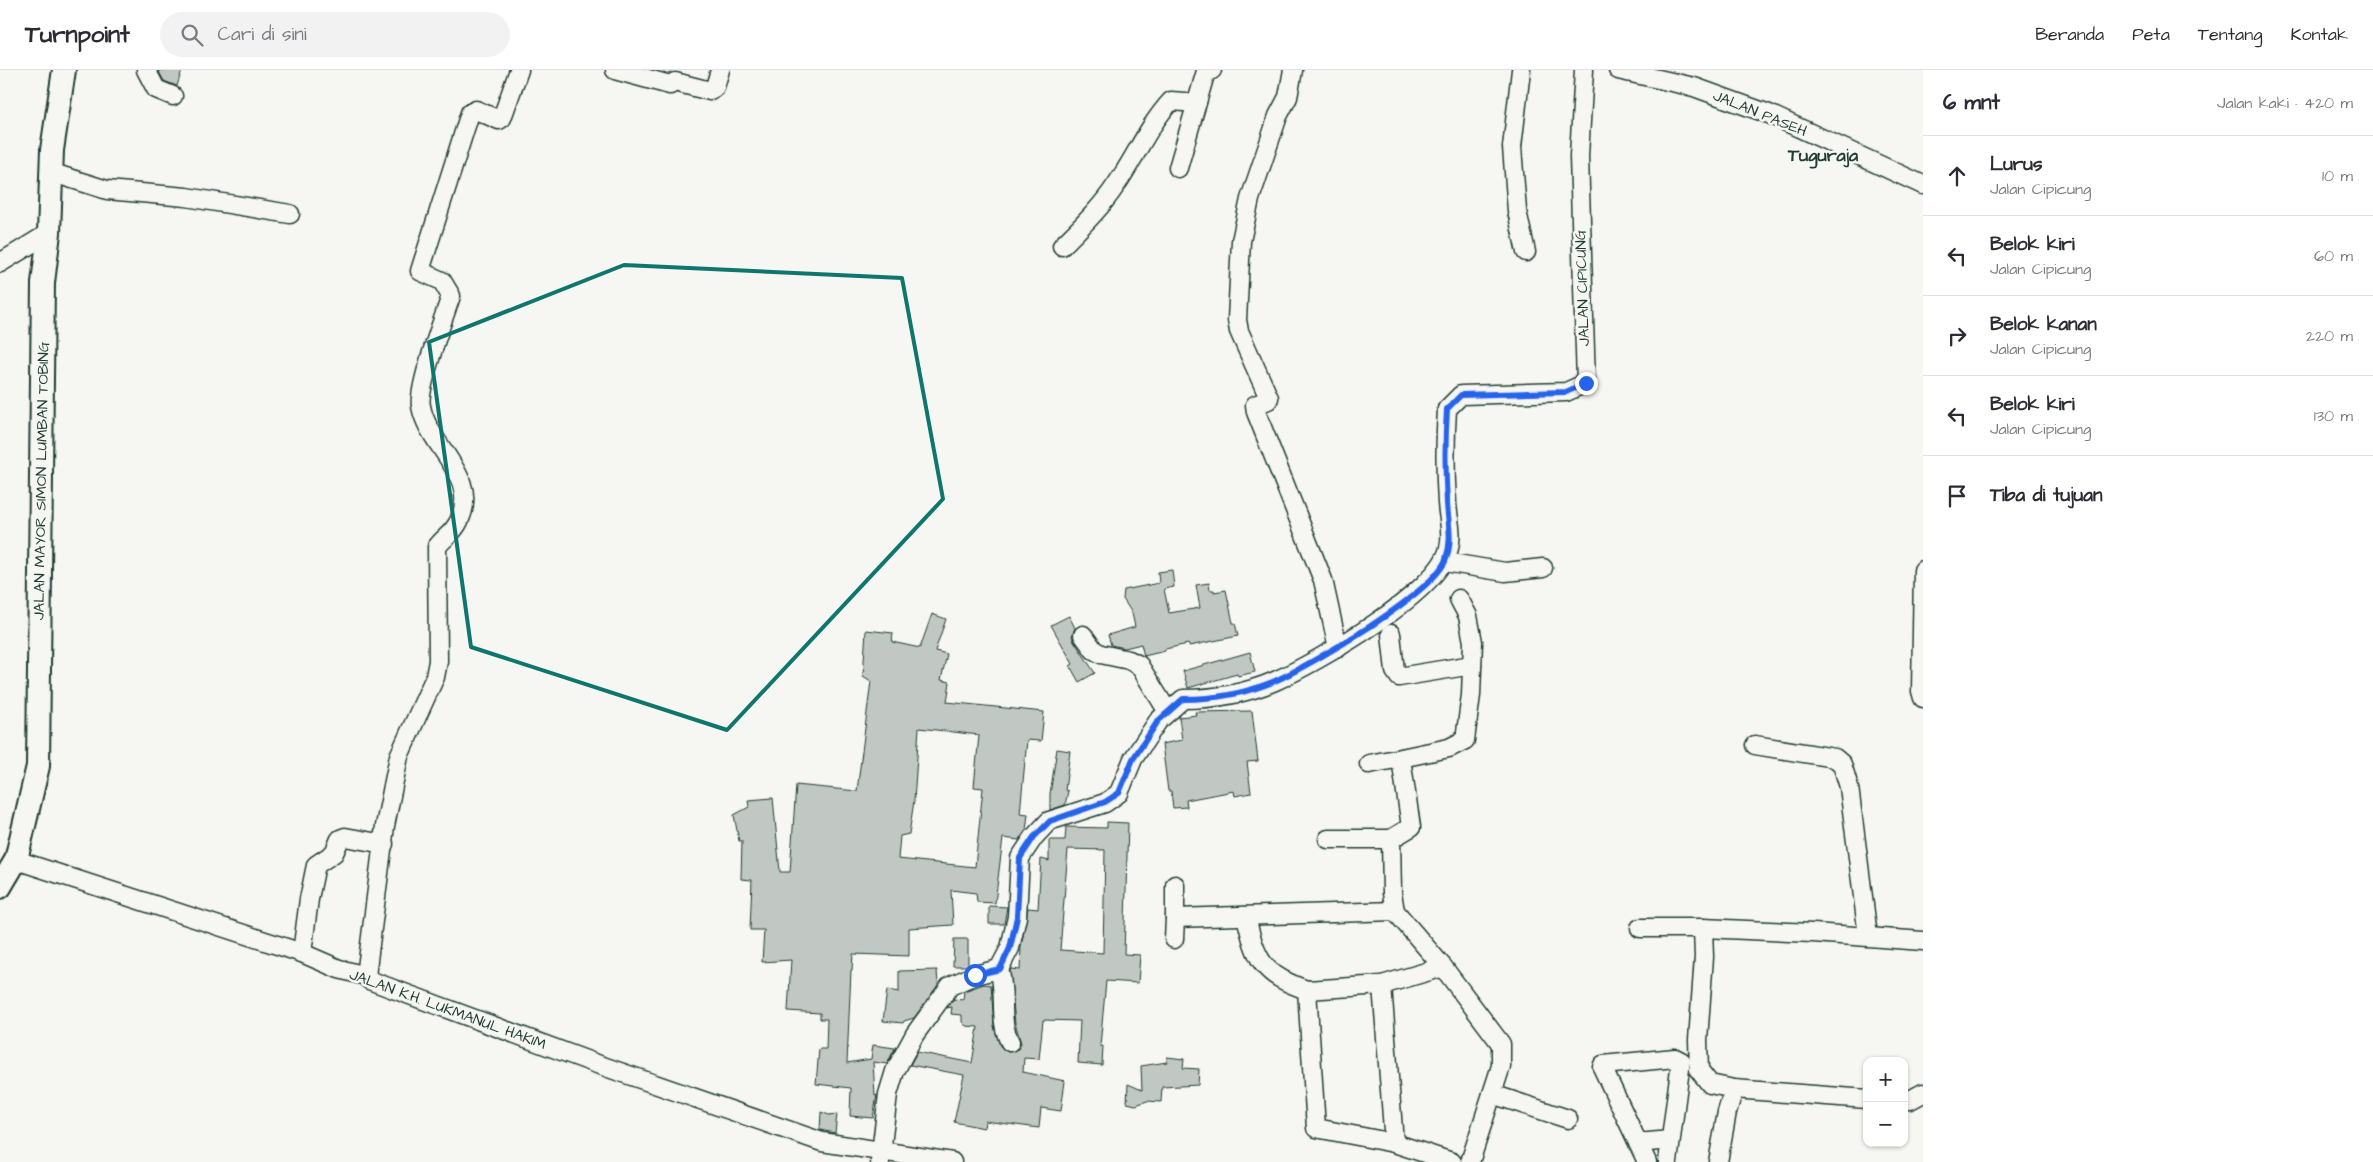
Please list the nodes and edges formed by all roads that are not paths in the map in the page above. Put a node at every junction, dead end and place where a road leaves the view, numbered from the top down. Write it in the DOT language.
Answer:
graph roads {
  1 [pos="64,70"];
  2 [pos="146,70"];
  3 [pos="519,70"];
  4 [pos="615,70"];
  5 [pos="720,70"];
  6 [pos="1207,70"];
  7 [pos="1293,70"];
  8 [pos="1521,70"];
  9 [pos="1584,70"];
  10 [pos="1618,70"];
  11 [pos="173,96"];
  12 [pos="1197,103"];
  13 [pos="1178,168"];
  14 [pos="50,172"];
  15 [pos="1923,185"];
  16 [pos="290,214"];
  17 [pos="49,233"];
  18 [pos="1062,246"];
  19 [pos="1526,252"];
  20 [pos="0,263"];
  21 [pos="1440,568"];
  22 [pos="1543,568"];
  23 [pos="1923,570"];
  24 [pos="1459,599"];
  25 [pos="1391,634"];
  26 [pos="1083,635"];
  27 [pos="1338,648"];
  28 [pos="1472,665"];
  29 [pos="1923,698"];
  30 [pos="1168,712"];
  31 [pos="1755,745"];
  32 [pos="1401,758"];
  33 [pos="1368,764"];
  34 [pos="1328,839"];
  35 [pos="1391,839"];
  36 [pos="384,844"];
  37 [pos="16,860"];
  38 [pos="1175,885"];
  39 [pos="0,887"];
  40 [pos="1394,912"];
  41 [pos="1246,916"];
  42 [pos="1175,918"];
  43 [pos="1640,928"];
  44 [pos="1703,928"];
  45 [pos="1868,936"];
  46 [pos="1174,939"];
  47 [pos="1923,941"];
  48 [pos="302,953"];
  49 [pos="1443,967"];
  50 [pos="1000,969"];
  51 [pos="366,976"];
  52 [pos="1382,985"];
  53 [pos="1307,990"];
  54 [pos="1010,1042"];
  55 [pos="1734,1088"];
  56 [pos="1923,1093"];
  57 [pos="1492,1094"];
  58 [pos="1863,1099"];
  59 [pos="1908,1100"];
  60 [pos="1568,1119"];
  61 [pos="1670,1140"];
  62 [pos="1394,1143"];
  63 [pos="1638,1143"];
  64 [pos="881,1156"];
  65 [pos="952,1162"];
  66 [pos="1452,1162"];
  67 [pos="1470,1162"];
  68 [pos="1647,1162"];
  69 [pos="1668,1162"];
  70 [pos="1718,1162"];
  1 -- 14 [label="main road, JALAN MAYOR SIMON LUMBAN TOBING"];
  2 -- 11 [label="street"];
  3 -- 36 [label="street"];
  4 -- 5 [label="street"];
  6 -- 12 [label="street"];
  7 -- 27 [label="street"];
  8 -- 19 [label="street"];
  9 -- 21 [label="street, JALAN CIPICUNG"];
  10 -- 15 [label="street, JALAN PASEH"];
  12 -- 13 [label="street"];
  12 -- 18 [label="street"];
  14 -- 16 [label="street"];
  14 -- 17 [label="main road, JALAN MAYOR SIMON LUMBAN TOBING"];
  17 -- 20 [label="street"];
  17 -- 37 [label="main road, JALAN MAYOR SIMON LUMBAN TOBING"];
  21 -- 22 [label="street"];
  21 -- 27 [label="street"];
  23 -- 29 [label="street"];
  24 -- 28 [label="street"];
  25 -- 28 [label="street"];
  26 -- 30 [label="street"];
  27 -- 30 [label="street"];
  28 -- 32 [label="street"];
  30 -- 50 [label="street"];
  31 -- 45 [label="street"];
  32 -- 33 [label="street"];
  32 -- 35 [label="street"];
  34 -- 35 [label="street"];
  35 -- 40 [label="street"];
  36 -- 48 [label="street"];
  36 -- 51 [label="street"];
  37 -- 39 [label="main road, JALAN MAYOR SIMON LUMBAN TOBING"];
  37 -- 48 [label="street, JALAN K.H. LUKMANUL HAKIM"];
  38 -- 42 [label="street"];
  40 -- 41 [label="street"];
  40 -- 49 [label="street"];
  41 -- 42 [label="street"];
  41 -- 53 [label="street"];
  42 -- 46 [label="street"];
  43 -- 44 [label="street"];
  44 -- 45 [label="street"];
  44 -- 55 [label="street"];
  45 -- 47 [label="street"];
  48 -- 51 [label="street, JALAN K.H. LUKMANUL HAKIM"];
  49 -- 52 [label="street"];
  49 -- 57 [label="street"];
  50 -- 54 [label="street"];
  50 -- 64 [label="street"];
  51 -- 64 [label="street, JALAN K.H. LUKMANUL HAKIM"];
  52 -- 53 [label="street"];
  52 -- 62 [label="street"];
  53 -- 62 [label="street"];
  55 -- 58 [label="street"];
  55 -- 70 [label="street"];
  56 -- 59 [label="street"];
  57 -- 60 [label="street"];
  57 -- 67 [label="street"];
  61 -- 63 [label="street"];
  61 -- 63 [label="street"];
  61 -- 69 [label="street"];
  62 -- 66 [label="street"];
  63 -- 68 [label="street"];
  64 -- 65 [label="street, JALAN K.H. LUKMANUL HAKIM"];
}
